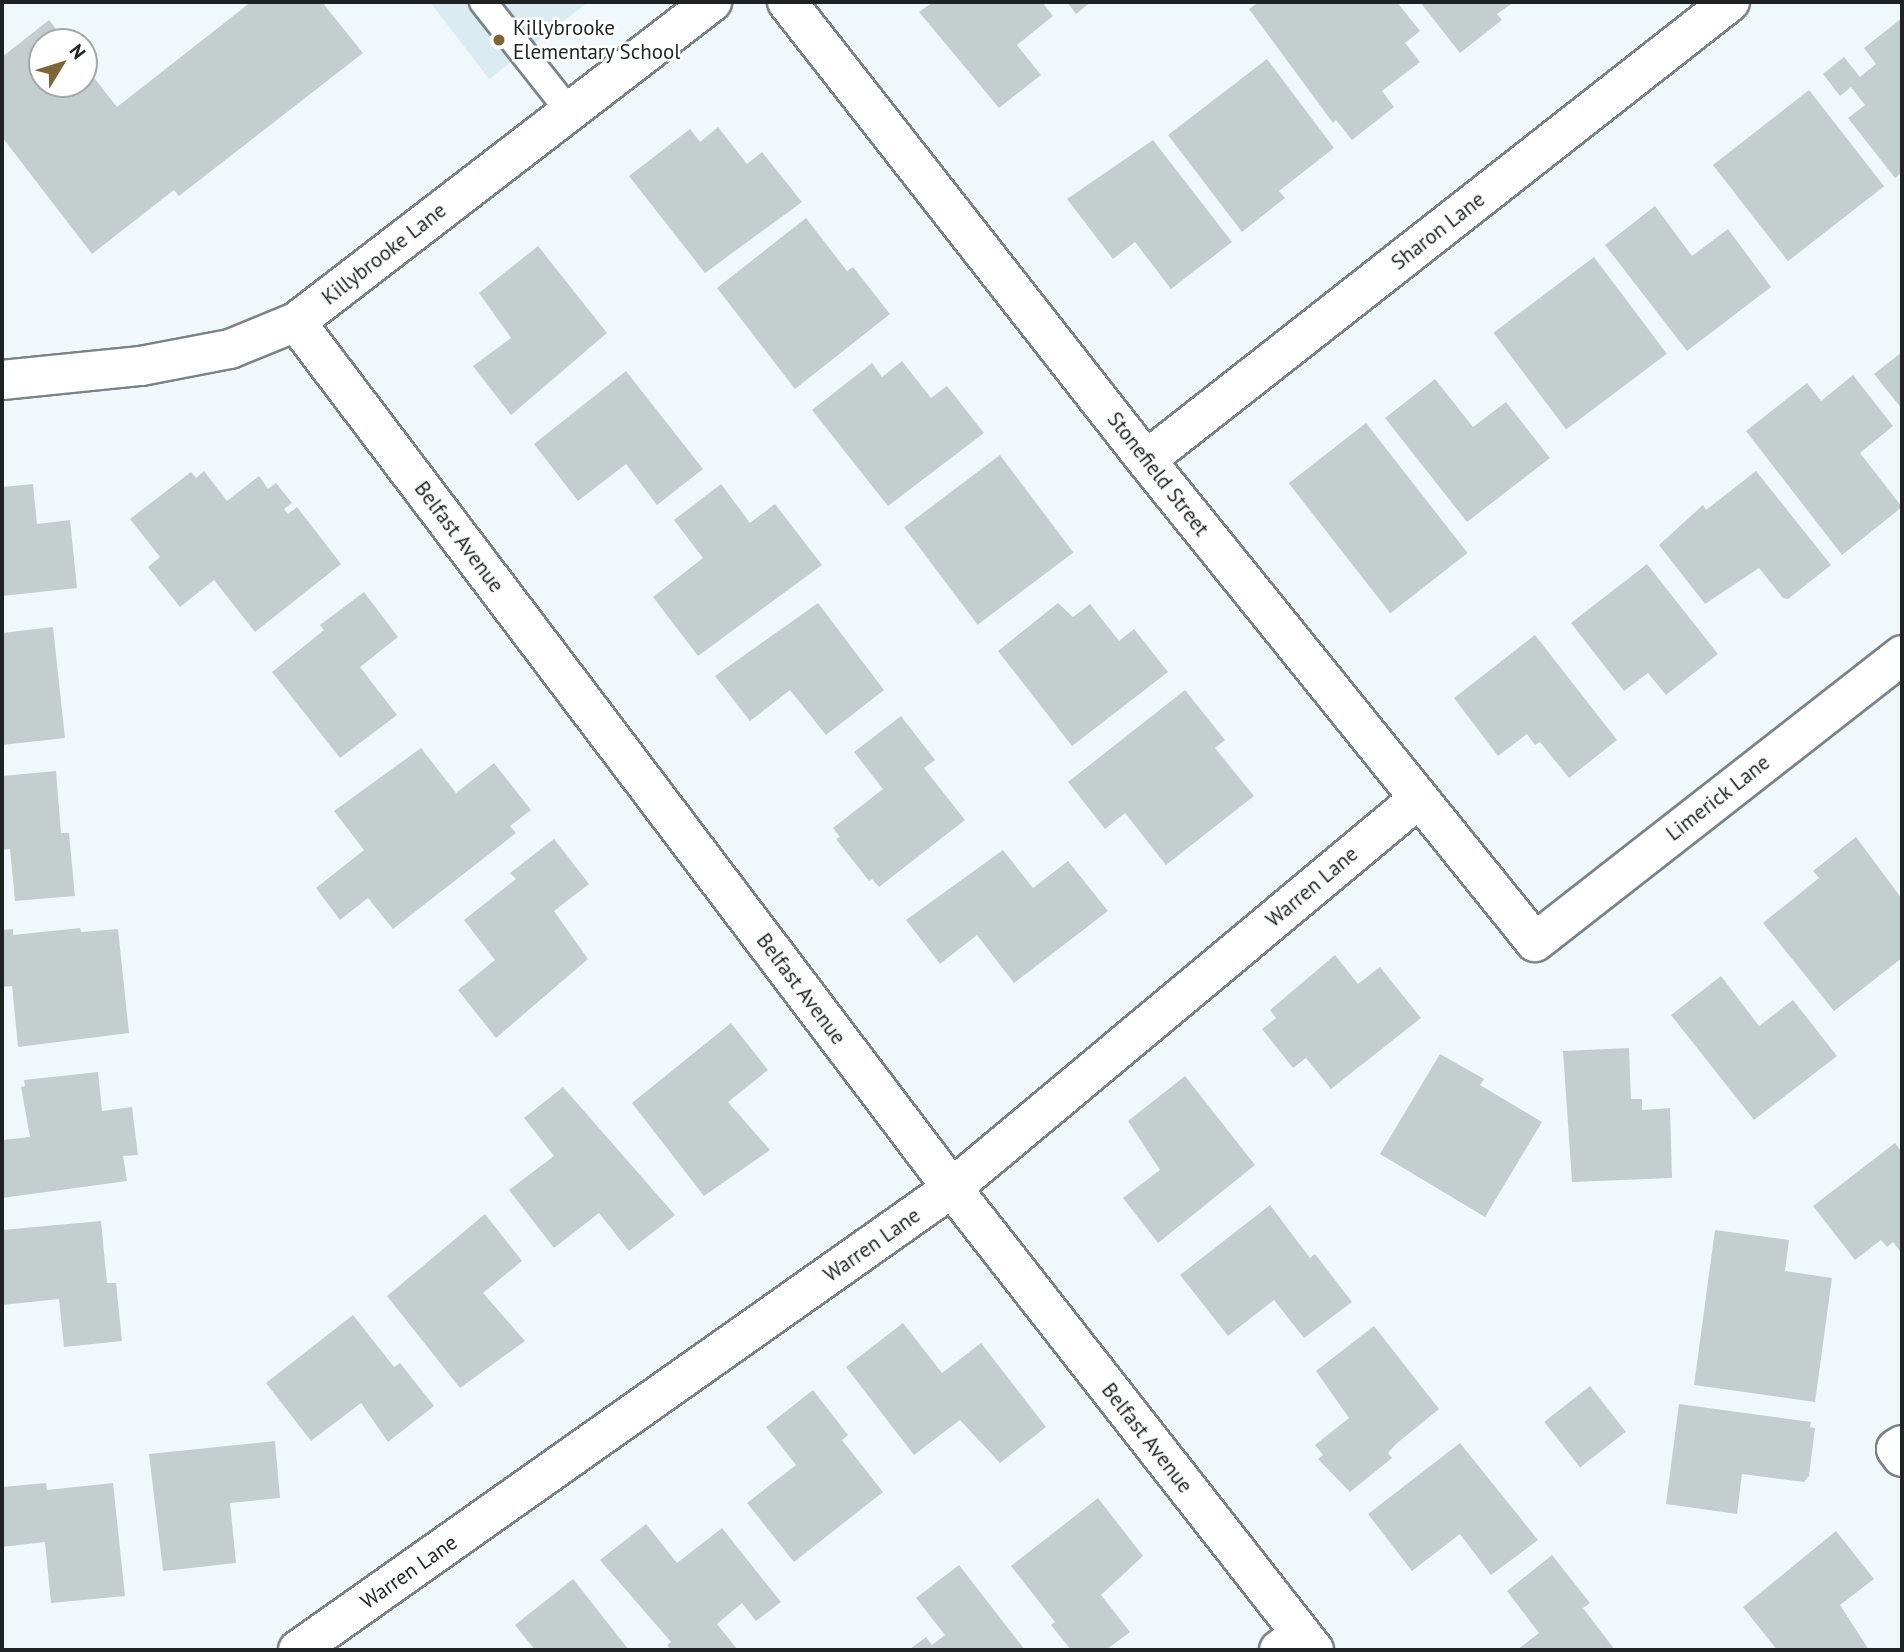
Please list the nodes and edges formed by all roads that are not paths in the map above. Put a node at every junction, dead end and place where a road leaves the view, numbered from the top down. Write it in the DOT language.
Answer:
graph roads {
  1 [pos="482,2"];
  2 [pos="712,2"];
  3 [pos="787,2"];
  4 [pos="1730,2"];
  5 [pos="569,111"];
  6 [pos="296,322"];
  7 [pos="2,380"];
  8 [pos="1146,460"];
  9 [pos="1902,654"];
  10 [pos="1417,800"];
  11 [pos="1535,942"];
  12 [pos="952,1188"];
  13 [pos="1902,1445"];
  14 [pos="1902,1457"];
  15 [pos="1298,1645"];
  16 [pos="298,1650"];
  1 -- 5 [label="lane"];
  2 -- 5 [label="street, Killybrooke Lane"];
  3 -- 8 [label="street, Stonefield Street"];
  4 -- 8 [label="street, Sharon Lane"];
  5 -- 6 [label="street, Killybrooke Lane"];
  6 -- 7 [label="street, Killybrooke Lane"];
  6 -- 12 [label="street, Belfast Avenue"];
  8 -- 10 [label="street, Stonefield Street"];
  9 -- 11 [label="street, Limerick Lane"];
  10 -- 11 [label="street, Stonefield Street"];
  10 -- 12 [label="street, Warren Lane"];
  12 -- 15 [label="street, Belfast Avenue"];
  12 -- 16 [label="street, Warren Lane"];
  13 -- 14 [label="street"];
}
